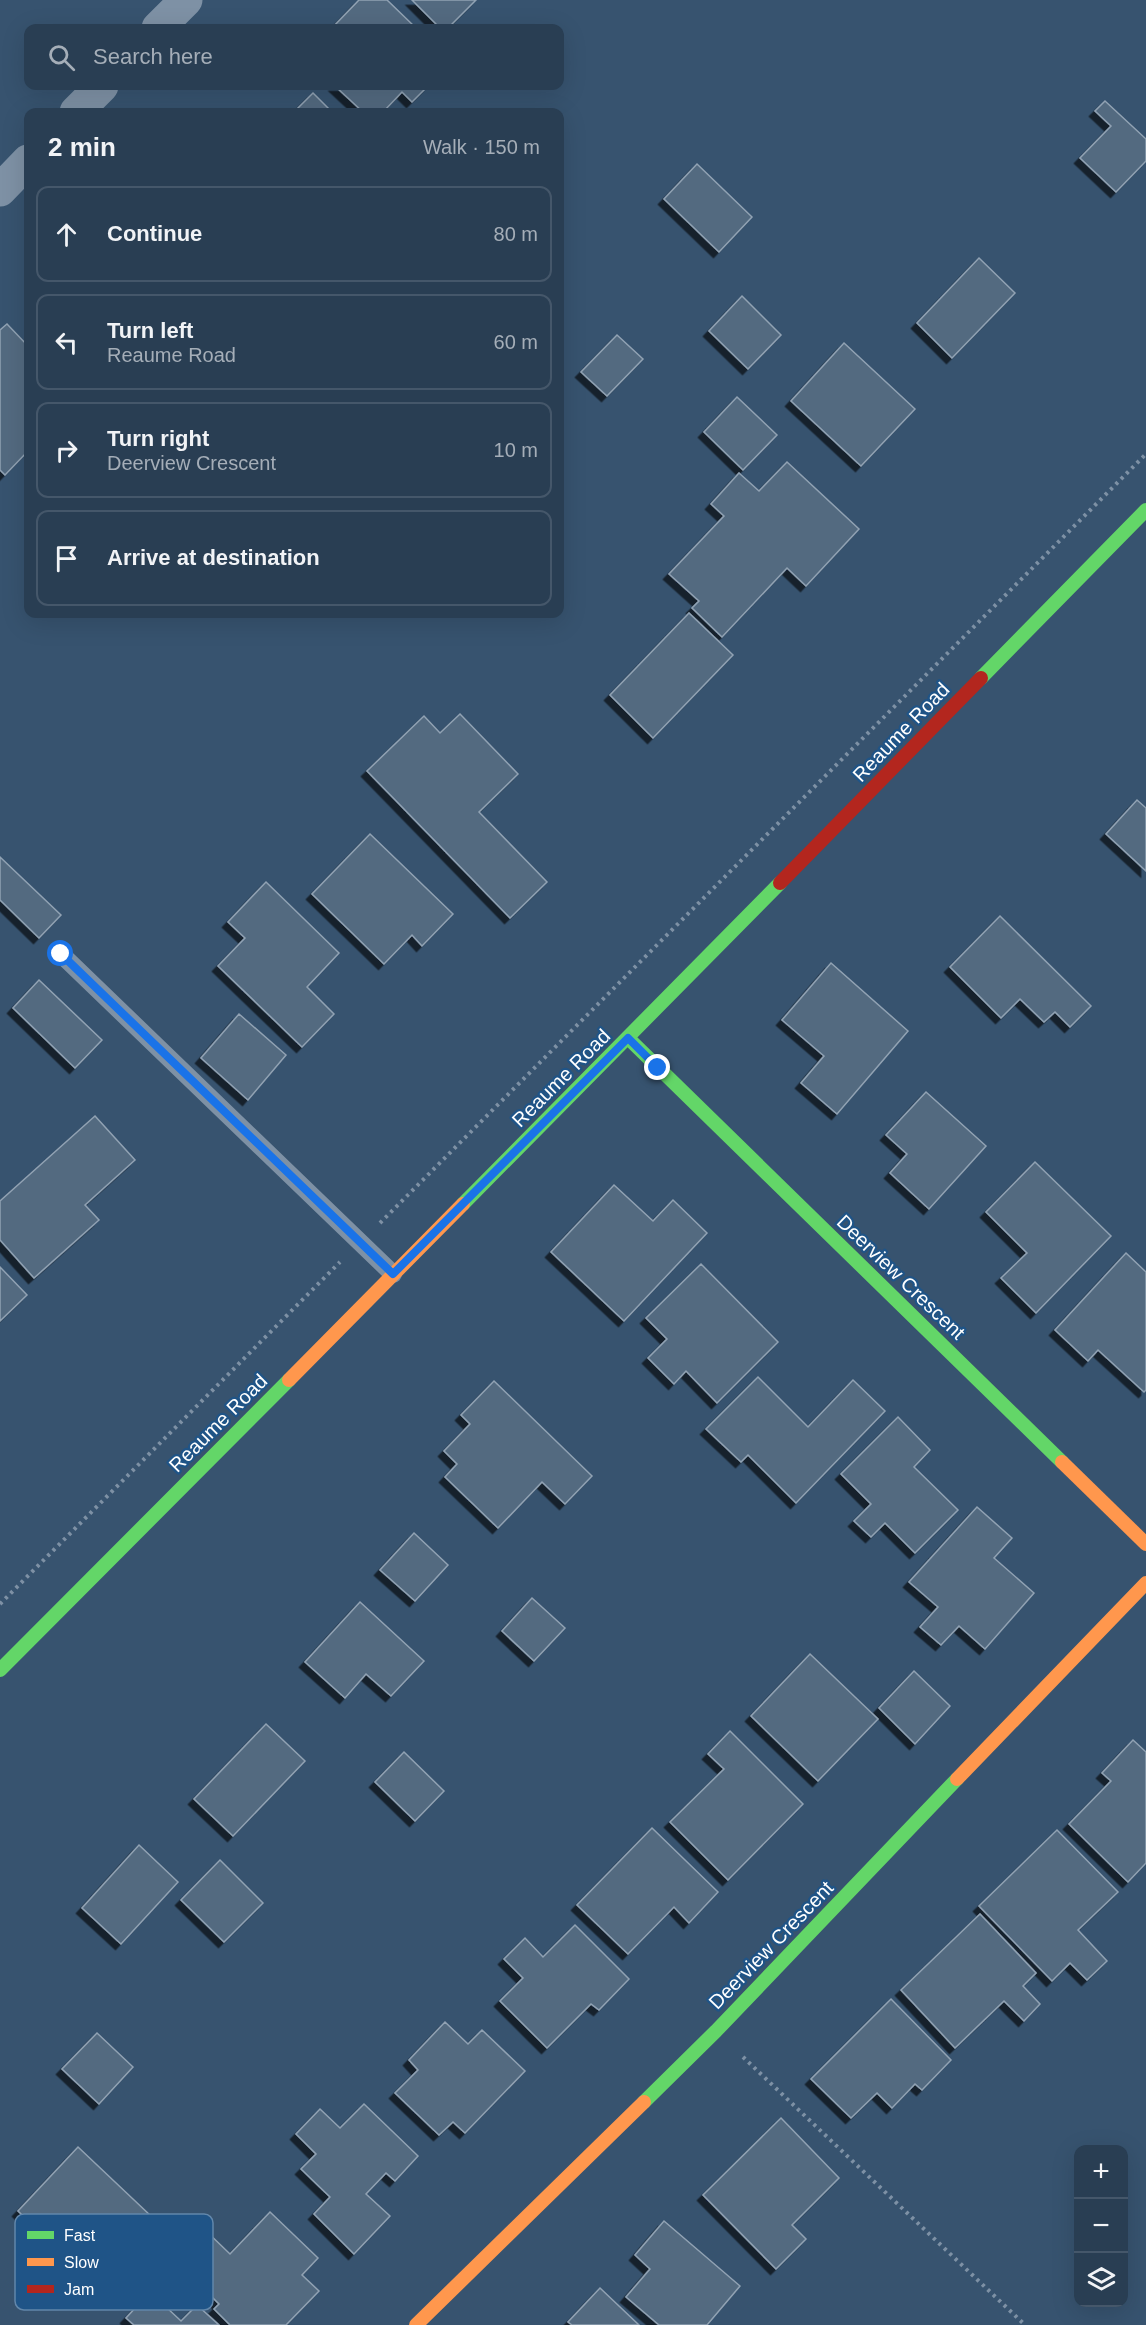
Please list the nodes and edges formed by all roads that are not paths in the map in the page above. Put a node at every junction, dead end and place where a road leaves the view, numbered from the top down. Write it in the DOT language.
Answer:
graph roads {
  1 [pos="186,0"];
  2 [pos="162,24"];
  3 [pos="98,90"];
  4 [pos="80,108"];
  5 [pos="24,164"];
  6 [pos="0,190"];
  7 [pos="1146,510"];
  8 [pos="61,954"];
  9 [pos="628,1038"];
  10 [pos="393,1274"];
  11 [pos="1146,1544"];
  12 [pos="1146,1583"];
  13 [pos="0,1670"];
  14 [pos="416,2325"];
  1 -- 2 [label="street"];
  3 -- 4 [label="street"];
  5 -- 6 [label="street"];
  7 -- 9 [label="street, Reaume Road"];
  8 -- 10 [label="lane"];
  9 -- 10 [label="street, Reaume Road"];
  9 -- 11 [label="street, Deerview Crescent"];
  10 -- 13 [label="street, Reaume Road"];
  12 -- 14 [label="street, Deerview Crescent"];
}
